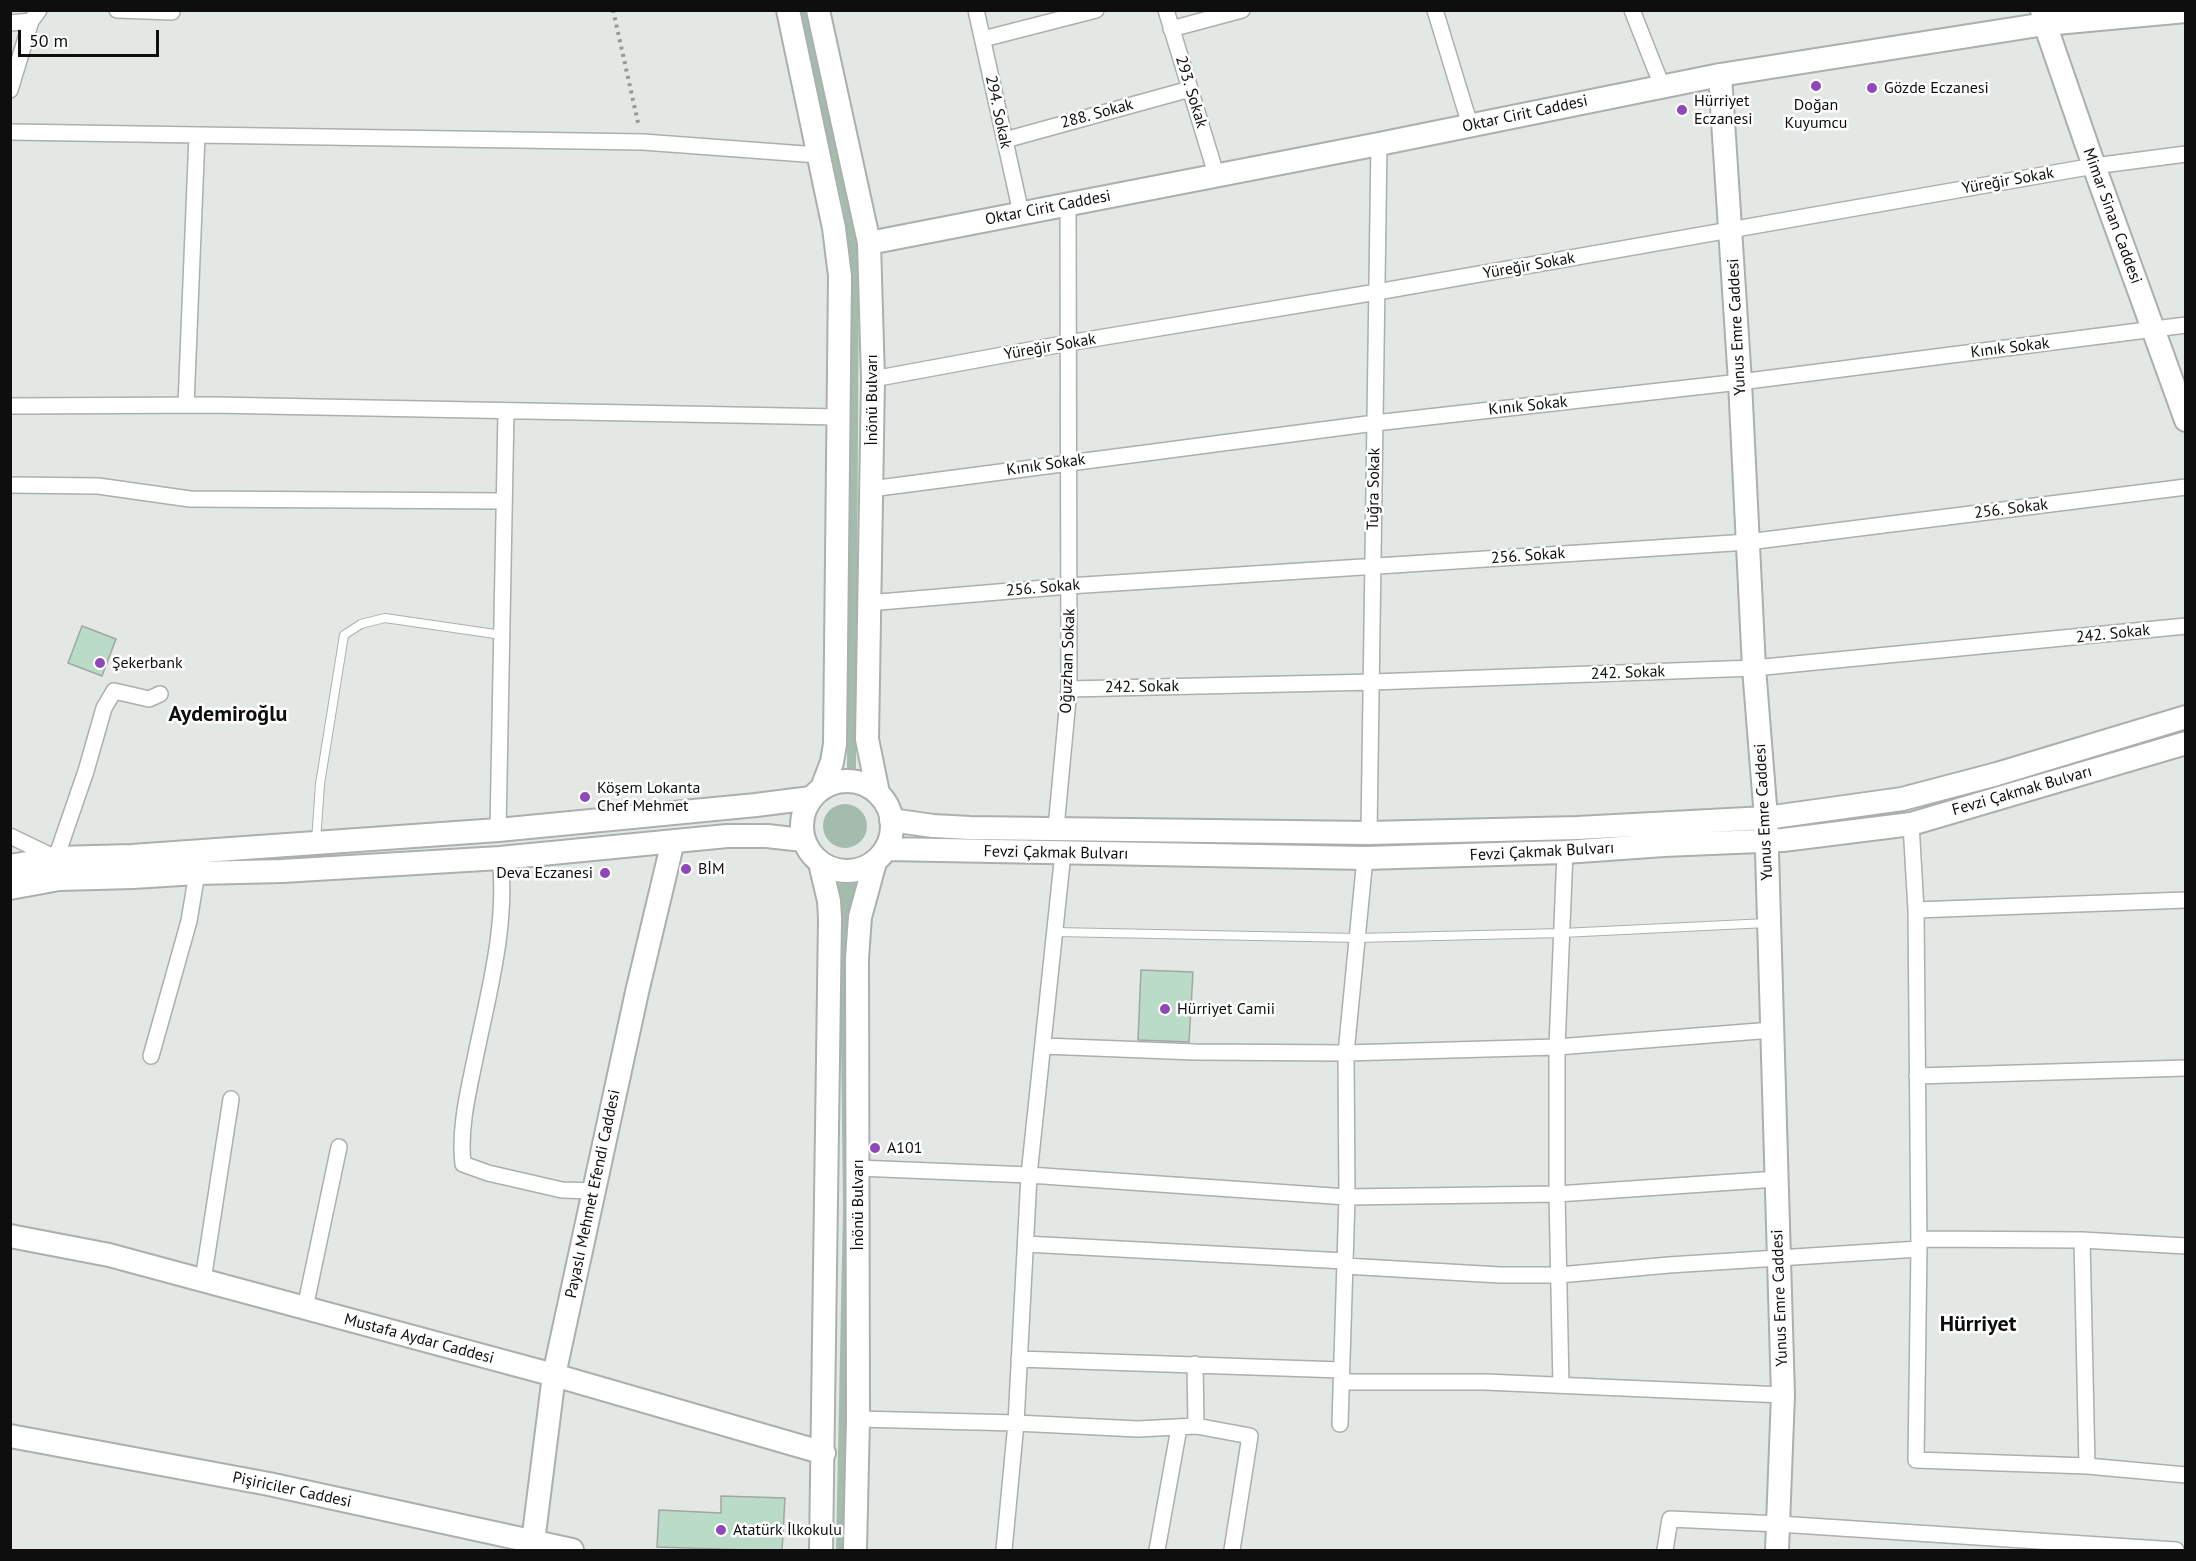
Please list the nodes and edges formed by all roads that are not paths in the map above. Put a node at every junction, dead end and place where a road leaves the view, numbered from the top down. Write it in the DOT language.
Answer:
graph roads {
  1 [pos="117,10"];
  2 [pos="788,10"];
  3 [pos="818,10"];
  4 [pos="976,10"];
  5 [pos="1096,10"];
  6 [pos="1166,10"];
  7 [pos="1242,10"];
  8 [pos="1435,10"];
  9 [pos="1632,10"];
  10 [pos="2186,11"];
  11 [pos="172,12"];
  12 [pos="35,16"];
  13 [pos="2044,17"];
  14 [pos="10,23"];
  15 [pos="1171,29"];
  16 [pos="982,39"];
  17 [pos="1720,75"];
  18 [pos="1662,86"];
  19 [pos="1190,89"];
  20 [pos="10,90"];
  21 [pos="1470,125"];
  22 [pos="10,132"];
  23 [pos="197,135"];
  24 [pos="1005,140"];
  25 [pos="1379,144"];
  26 [pos="2186,154"];
  27 [pos="818,155"];
  28 [pos="2094,166"];
  29 [pos="1216,174"];
  30 [pos="1068,204"];
  31 [pos="1021,213"];
  32 [pos="1731,230"];
  33 [pos="869,243"];
  34 [pos="1377,292"];
  35 [pos="2186,325"];
  36 [pos="2154,330"];
  37 [pos="1068,343"];
  38 [pos="873,379"];
  39 [pos="1740,382"];
  40 [pos="186,405"];
  41 [pos="10,406"];
  42 [pos="506,411"];
  43 [pos="838,417"];
  44 [pos="2186,420"];
  45 [pos="1375,423"];
  46 [pos="1069,462"];
  47 [pos="10,486"];
  48 [pos="2186,487"];
  49 [pos="871,489"];
  50 [pos="504,501"];
  51 [pos="1748,542"];
  52 [pos="1373,566"];
  53 [pos="1069,586"];
  54 [pos="868,603"];
  55 [pos="2186,626"];
  56 [pos="502,635"];
  57 [pos="1754,668"];
  58 [pos="1373,682"];
  59 [pos="1069,689"];
  60 [pos="160,694"];
  61 [pos="2186,717"];
  62 [pos="2186,743"];
  63 [pos="817,793"];
  64 [pos="878,793"];
  65 [pos="1766,818"];
  66 [pos="891,820"];
  67 [pos="1911,824"];
  68 [pos="1056,828"];
  69 [pos="498,830"];
  70 [pos="1369,833"];
  71 [pos="10,836"];
  72 [pos="803,840"];
  73 [pos="673,841"];
  74 [pos="1766,842"];
  75 [pos="315,843"];
  76 [pos="1565,852"];
  77 [pos="1063,853"];
  78 [pos="880,856"];
  79 [pos="56,858"];
  80 [pos="500,858"];
  81 [pos="1365,858"];
  82 [pos="820,863"];
  83 [pos="10,866"];
  84 [pos="197,873"];
  85 [pos="10,888"];
  86 [pos="2186,900"];
  87 [pos="1916,910"];
  88 [pos="1769,922"];
  89 [pos="1055,932"];
  90 [pos="1562,933"];
  91 [pos="1357,938"];
  92 [pos="1772,1030"];
  93 [pos="1044,1046"];
  94 [pos="1557,1047"];
  95 [pos="1346,1053"];
  96 [pos="151,1056"];
  97 [pos="2186,1068"];
  98 [pos="1917,1076"];
  99 [pos="231,1099"];
  100 [pos="339,1147"];
  101 [pos="858,1168"];
  102 [pos="1029,1175"];
  103 [pos="1777,1179"];
  104 [pos="595,1191"];
  105 [pos="1557,1194"];
  106 [pos="1347,1197"];
  107 [pos="10,1236"];
  108 [pos="2082,1240"];
  109 [pos="1026,1244"];
  110 [pos="1919,1244"];
  111 [pos="2186,1246"];
  112 [pos="1779,1257"];
  113 [pos="1345,1264"];
  114 [pos="1559,1275"];
  115 [pos="203,1280"];
  116 [pos="305,1308"];
  117 [pos="1019,1359"];
  118 [pos="1195,1364"];
  119 [pos="554,1374"];
  120 [pos="1341,1376"];
  121 [pos="1561,1385"];
  122 [pos="1784,1395"];
  123 [pos="858,1419"];
  124 [pos="1016,1423"];
  125 [pos="1340,1424"];
  126 [pos="1196,1426"];
  127 [pos="1179,1428"];
  128 [pos="10,1436"];
  129 [pos="824,1453"];
  130 [pos="2087,1466"];
  131 [pos="2186,1475"];
  132 [pos="1779,1524"];
  133 [pos="531,1545"];
  134 [pos="572,1551"];
  135 [pos="821,1551"];
  136 [pos="855,1551"];
  137 [pos="1004,1551"];
  138 [pos="1157,1551"];
  139 [pos="1232,1551"];
  140 [pos="1665,1551"];
  141 [pos="1777,1551"];
  142 [pos="2176,1551"];
  1 -- 11 [label="street"];
  2 -- 27 [label="street, İnönü Bulvarı"];
  3 -- 33 [label="street, İnönü Bulvarı"];
  4 -- 16 [label="street, 294. Sokak"];
  5 -- 16 [label="street"];
  6 -- 15 [label="street, 293. Sokak"];
  7 -- 15 [label="street"];
  8 -- 21 [label="street"];
  9 -- 18 [label="street"];
  10 -- 13 [label="street, Oktar Cirit Caddesi"];
  12 -- 14 [label="street"];
  12 -- 20 [label="street"];
  13 -- 17 [label="street, Oktar Cirit Caddesi"];
  13 -- 28 [label="street, Mimar Sinan Caddesi"];
  15 -- 19 [label="street, 293. Sokak"];
  16 -- 24 [label="street, 294. Sokak"];
  17 -- 18 [label="street, Oktar Cirit Caddesi"];
  17 -- 32 [label="street, Yunus Emre Caddesi"];
  18 -- 21 [label="street, Oktar Cirit Caddesi"];
  19 -- 24 [label="street, 288. Sokak"];
  19 -- 29 [label="street, 293. Sokak"];
  21 -- 25 [label="street, Oktar Cirit Caddesi"];
  22 -- 23 [label="street"];
  23 -- 27 [label="street"];
  23 -- 40 [label="street"];
  24 -- 31 [label="street, 294. Sokak"];
  25 -- 29 [label="street, Oktar Cirit Caddesi"];
  25 -- 34 [label="street, Tuğra Sokak"];
  26 -- 28 [label="street, Yüreğir Sokak"];
  27 -- 43 [label="street, İnönü Bulvarı"];
  28 -- 32 [label="street, Yüreğir Sokak"];
  28 -- 36 [label="street, Mimar Sinan Caddesi"];
  29 -- 30 [label="street, Oktar Cirit Caddesi"];
  30 -- 31 [label="street, Oktar Cirit Caddesi"];
  30 -- 37 [label="street, Oğuzhan Sokak"];
  31 -- 33 [label="street, Oktar Cirit Caddesi"];
  32 -- 34 [label="street, Yüreğir Sokak"];
  32 -- 39 [label="street, Yunus Emre Caddesi"];
  33 -- 38 [label="street, İnönü Bulvarı"];
  34 -- 37 [label="street, Yüreğir Sokak"];
  34 -- 45 [label="street, Tuğra Sokak"];
  35 -- 36 [label="street, Kınık Sokak"];
  36 -- 39 [label="street, Kınık Sokak"];
  36 -- 44 [label="street, Mimar Sinan Caddesi"];
  37 -- 38 [label="street, Yüreğir Sokak"];
  37 -- 46 [label="street, Oğuzhan Sokak"];
  38 -- 49 [label="street, İnönü Bulvarı"];
  39 -- 45 [label="street, Kınık Sokak"];
  39 -- 51 [label="street, Yunus Emre Caddesi"];
  40 -- 41 [label="street"];
  40 -- 42 [label="street"];
  42 -- 43 [label="street"];
  42 -- 50 [label="street"];
  43 -- 63 [label="street, İnönü Bulvarı"];
  45 -- 46 [label="street, Kınık Sokak"];
  45 -- 52 [label="street, Tuğra Sokak"];
  46 -- 49 [label="street, Kınık Sokak"];
  46 -- 53 [label="street, Oğuzhan Sokak"];
  47 -- 50 [label="street"];
  48 -- 51 [label="street, 256. Sokak"];
  49 -- 54 [label="street, İnönü Bulvarı"];
  50 -- 56 [label="street"];
  51 -- 52 [label="street, 256. Sokak"];
  51 -- 57 [label="street, Yunus Emre Caddesi"];
  52 -- 53 [label="street, 256. Sokak"];
  52 -- 58 [label="street, Tuğra Sokak"];
  53 -- 54 [label="street, 256. Sokak"];
  53 -- 59 [label="street, Oğuzhan Sokak"];
  54 -- 64 [label="street, İnönü Bulvarı"];
  55 -- 57 [label="street, 242. Sokak"];
  56 -- 69 [label="street"];
  56 -- 75 [label="lane"];
  57 -- 58 [label="street, 242. Sokak"];
  57 -- 65 [label="street, Yunus Emre Caddesi"];
  58 -- 59 [label="street, 242. Sokak"];
  58 -- 70 [label="street, Tuğra Sokak"];
  59 -- 68 [label="street, Oğuzhan Sokak"];
  60 -- 79 [label="street"];
  61 -- 65 [label="street, Fevzi Çakmak Bulvarı"];
  62 -- 67 [label="street, Fevzi Çakmak Bulvarı"];
  63 -- 64 [label="street"];
  63 -- 69 [label="street"];
  63 -- 72 [label="street"];
  64 -- 66 [label="street"];
  65 -- 70 [label="street, Fevzi Çakmak Bulvarı"];
  65 -- 74 [label="street, Yunus Emre Caddesi"];
  66 -- 68 [label="street, Fevzi Çakmak Bulvarı"];
  66 -- 78 [label="street"];
  67 -- 74 [label="street, Fevzi Çakmak Bulvarı"];
  67 -- 87 [label="street"];
  68 -- 70 [label="street, Fevzi Çakmak Bulvarı"];
  69 -- 75 [label="street"];
  71 -- 79 [label="street"];
  72 -- 73 [label="street"];
  72 -- 82 [label="street"];
  73 -- 80 [label="street"];
  73 -- 104 [label="street, Payaslı Mehmet Efendi Caddesi"];
  74 -- 76 [label="street, Fevzi Çakmak Bulvarı"];
  74 -- 88 [label="street, Yunus Emre Caddesi"];
  75 -- 79 [label="street"];
  76 -- 81 [label="street, Fevzi Çakmak Bulvarı"];
  76 -- 90 [label="street"];
  77 -- 78 [label="street, Fevzi Çakmak Bulvarı"];
  77 -- 81 [label="street, Fevzi Çakmak Bulvarı"];
  77 -- 89 [label="street"];
  78 -- 82 [label="street"];
  78 -- 101 [label="street, İnönü Bulvarı"];
  79 -- 83 [label="street"];
  80 -- 84 [label="street"];
  80 -- 104 [label="street"];
  81 -- 91 [label="street"];
  82 -- 129 [label="street"];
  84 -- 85 [label="street"];
  84 -- 96 [label="street"];
  86 -- 87 [label="street"];
  87 -- 98 [label="street"];
  88 -- 90 [label="lane"];
  88 -- 92 [label="street, Yunus Emre Caddesi"];
  89 -- 91 [label="lane"];
  89 -- 93 [label="street"];
  90 -- 91 [label="lane"];
  90 -- 94 [label="street"];
  91 -- 95 [label="street"];
  92 -- 94 [label="street"];
  92 -- 103 [label="street, Yunus Emre Caddesi"];
  93 -- 95 [label="street"];
  93 -- 102 [label="street"];
  94 -- 95 [label="street"];
  94 -- 105 [label="street"];
  95 -- 106 [label="street"];
  97 -- 98 [label="street"];
  98 -- 110 [label="street"];
  99 -- 115 [label="street"];
  100 -- 116 [label="street"];
  101 -- 102 [label="street"];
  101 -- 123 [label="street, İnönü Bulvarı"];
  102 -- 106 [label="street"];
  102 -- 109 [label="street"];
  103 -- 105 [label="street"];
  103 -- 112 [label="street, Yunus Emre Caddesi"];
  104 -- 119 [label="street, Payaslı Mehmet Efendi Caddesi"];
  105 -- 106 [label="street"];
  105 -- 114 [label="street"];
  106 -- 113 [label="street"];
  107 -- 115 [label="street, Mustafa Aydar Caddesi"];
  108 -- 110 [label="street"];
  108 -- 111 [label="street"];
  108 -- 130 [label="street"];
  109 -- 113 [label="street"];
  109 -- 117 [label="street"];
  110 -- 112 [label="street"];
  110 -- 130 [label="street"];
  112 -- 114 [label="street"];
  112 -- 122 [label="street, Yunus Emre Caddesi"];
  113 -- 114 [label="street"];
  113 -- 120 [label="street"];
  114 -- 121 [label="street"];
  115 -- 116 [label="street, Mustafa Aydar Caddesi"];
  116 -- 119 [label="street, Mustafa Aydar Caddesi"];
  117 -- 118 [label="street"];
  117 -- 124 [label="street"];
  118 -- 120 [label="street"];
  118 -- 126 [label="street"];
  119 -- 129 [label="street, Mustafa Aydar Caddesi"];
  119 -- 133 [label="street, Payaslı Mehmet Efendi Caddesi"];
  120 -- 121 [label="street"];
  120 -- 125 [label="street"];
  121 -- 122 [label="street"];
  122 -- 132 [label="street, Yunus Emre Caddesi"];
  123 -- 124 [label="street"];
  123 -- 136 [label="street, İnönü Bulvarı"];
  124 -- 127 [label="street"];
  124 -- 137 [label="street"];
  126 -- 127 [label="street"];
  126 -- 139 [label="street"];
  127 -- 138 [label="street"];
  128 -- 133 [label="street, Pişiriciler Caddesi"];
  129 -- 135 [label="street"];
  130 -- 131 [label="street"];
  132 -- 140 [label="street"];
  132 -- 141 [label="street, Yunus Emre Caddesi"];
  132 -- 142 [label="street"];
  133 -- 134 [label="street, Pişiriciler Caddesi"];
}
